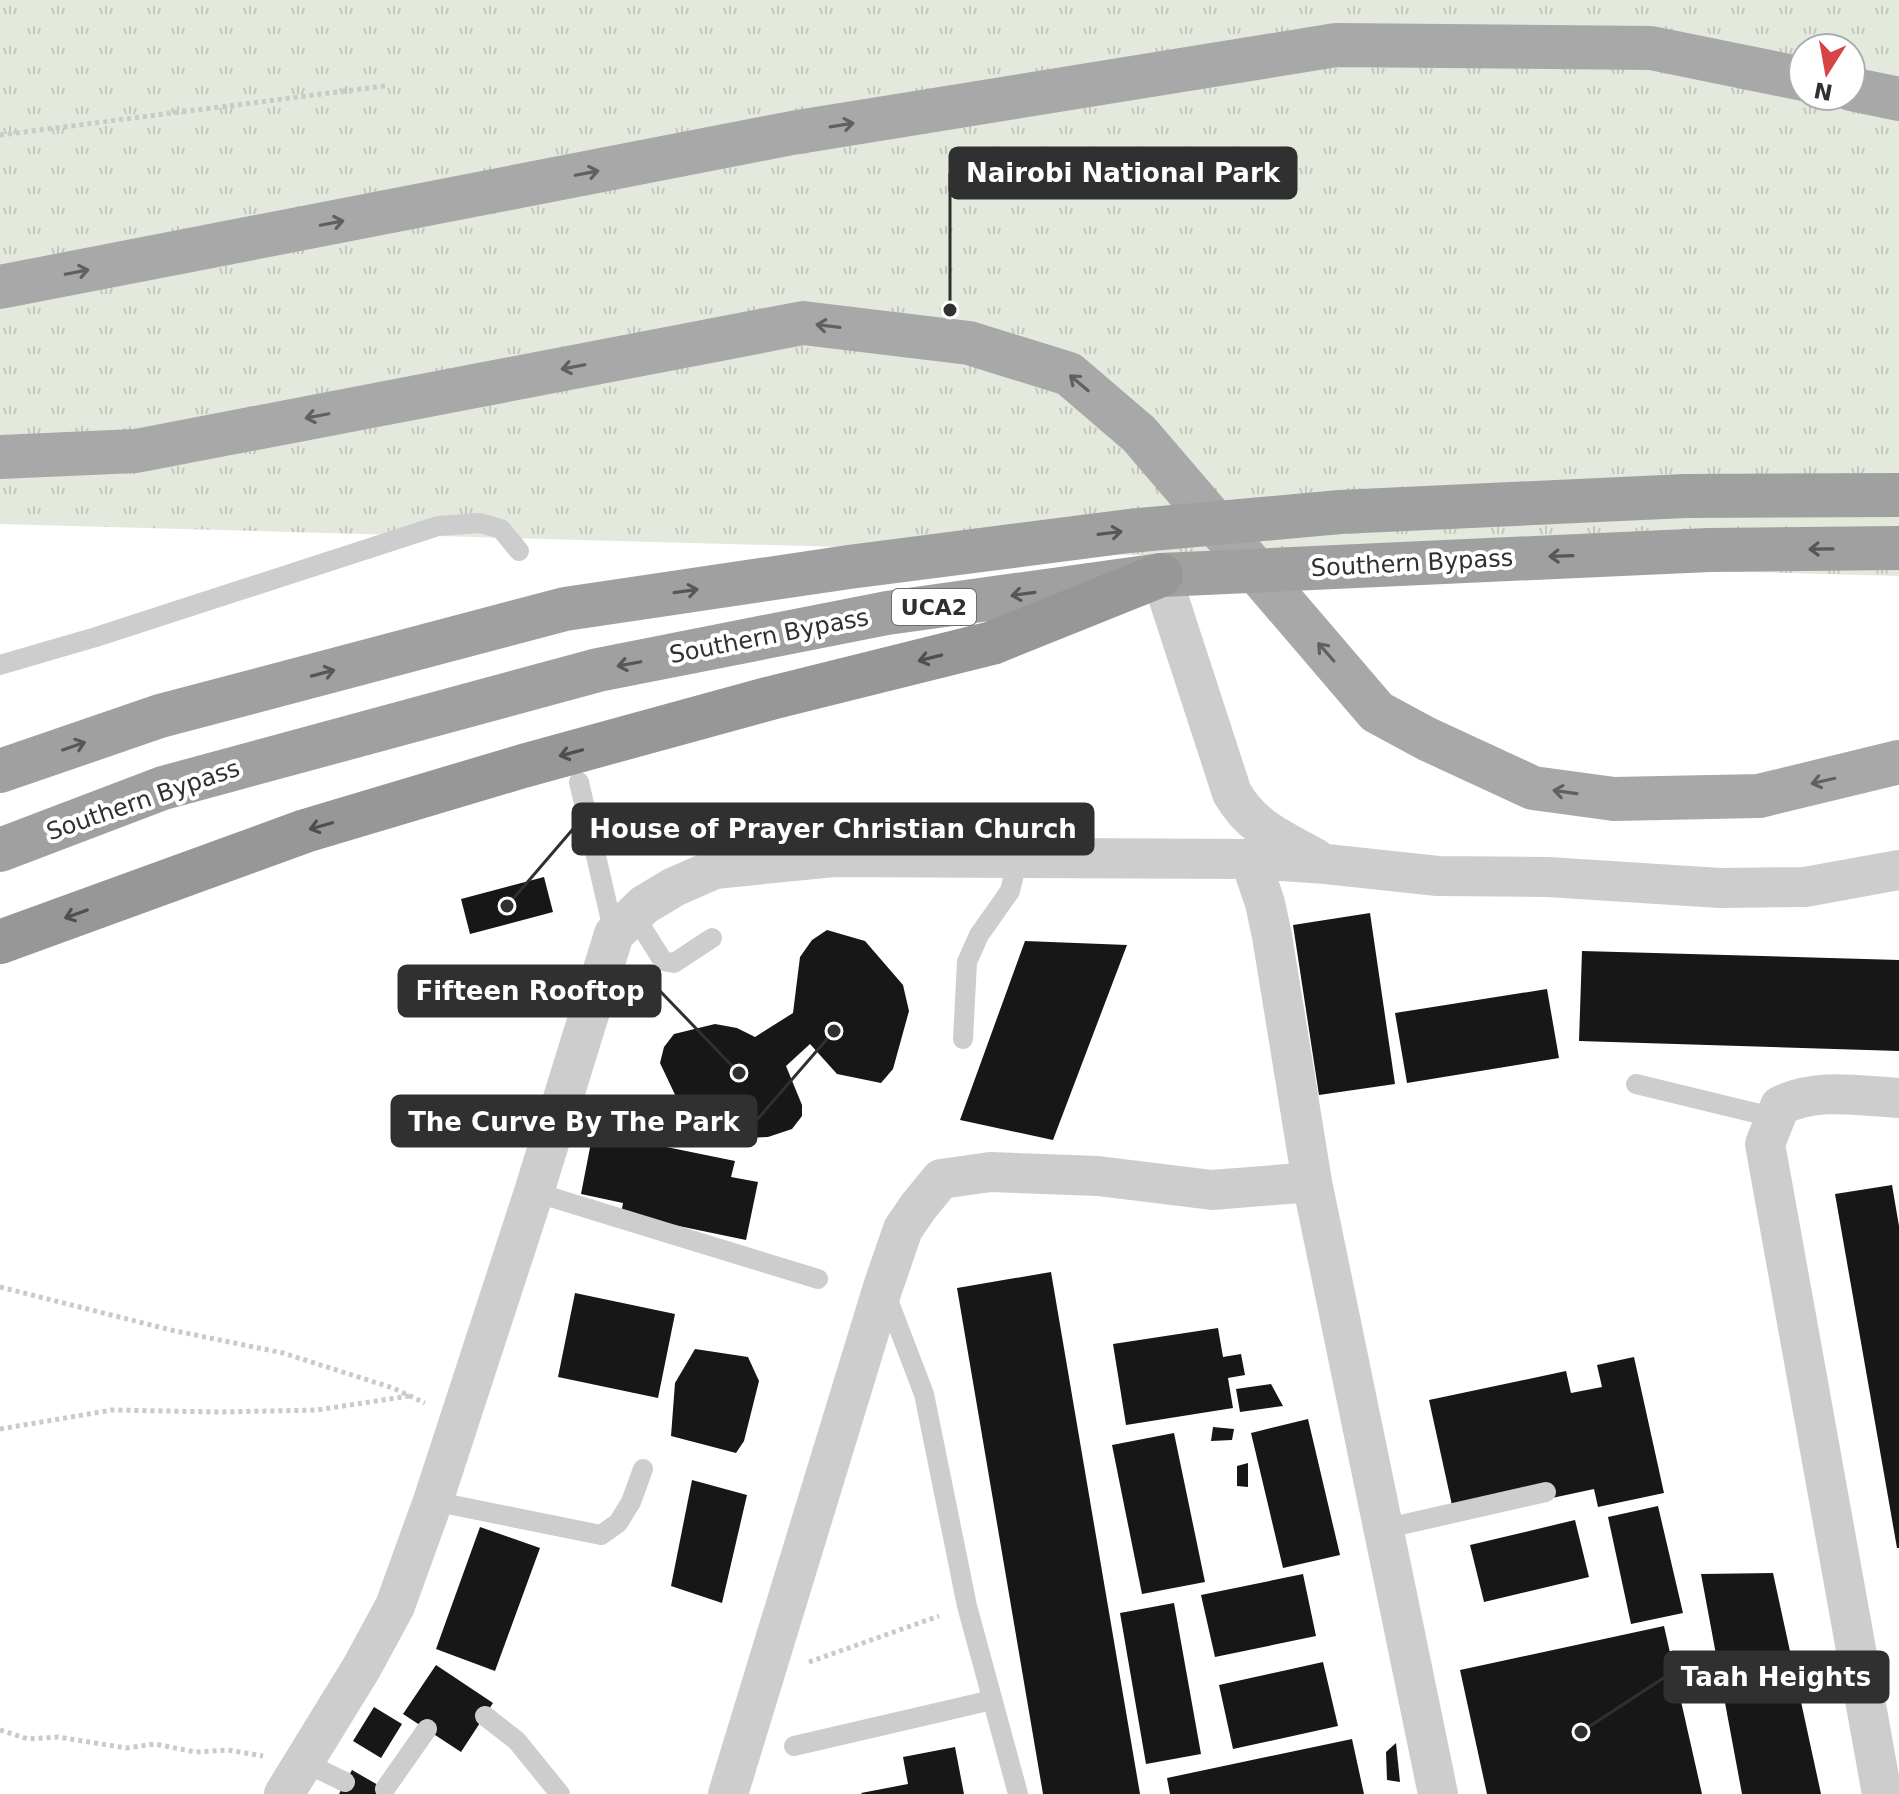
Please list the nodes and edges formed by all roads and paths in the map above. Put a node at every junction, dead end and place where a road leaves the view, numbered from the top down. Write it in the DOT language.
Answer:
graph roads {
  1 [pos="1787,76"];
  2 [pos="385,86"];
  3 [pos="1867,92"];
  4 [pos="1899,99"];
  5 [pos="0,135"];
  6 [pos="0,287"];
  7 [pos="0,457"];
  8 [pos="1899,495"];
  9 [pos="1899,548"];
  10 [pos="519,551"];
  11 [pos="1161,575"];
  12 [pos="1,664"];
  13 [pos="1899,762"];
  14 [pos="0,771"];
  15 [pos="579,782"];
  16 [pos="0,850"];
  17 [pos="1018,858"];
  18 [pos="1250,859"];
  19 [pos="1326,864"];
  20 [pos="1899,870"];
  21 [pos="624,925"];
  22 [pos="712,938"];
  23 [pos="0,942"];
  24 [pos="963,1039"];
  25 [pos="1636,1084"];
  26 [pos="1899,1098"];
  27 [pos="1776,1118"];
  28 [pos="1312,1182"];
  29 [pos="534,1192"];
  30 [pos="818,1279"];
  31 [pos="0,1287"];
  32 [pos="883,1287"];
  33 [pos="410,1396"];
  34 [pos="460,1417"];
  35 [pos="0,1429"];
  36 [pos="643,1469"];
  37 [pos="1546,1492"];
  38 [pos="433,1501"];
  39 [pos="1383,1529"];
  40 [pos="967,1606"];
  41 [pos="763,1678"];
  42 [pos="992,1700"];
  43 [pos="485,1716"];
  44 [pos="427,1729"];
  45 [pos="0,1730"];
  46 [pos="794,1746"];
  47 [pos="294,1778"];
  48 [pos="345,1782"];
  49 [pos="385,1789"];
  50 [pos="560,1794"];
  51 [pos="728,1794"];
  52 [pos="1018,1794"];
  53 [pos="1438,1794"];
  54 [pos="1882,1794"];
  6 -- 1 [label="main road, one-way"];
  2 -- 5 [label="path"];
  3 -- 4 [label="main road"];
  13 -- 7 [label="main road, one-way"];
  14 -- 8 [label="highway, UCA2, one-way"];
  9 -- 11 [label="highway, Southern Bypass / UCA2, one-way"];
  10 -- 12 [label="lane"];
  11 -- 16 [label="highway, Southern Bypass / UCA2, one-way"];
  11 -- 19 [label="street"];
  11 -- 23 [label="highway, one-way"];
  15 -- 21 [label="lane"];
  17 -- 18 [label="street"];
  17 -- 21 [label="street"];
  17 -- 24 [label="lane"];
  18 -- 19 [label="street"];
  18 -- 28 [label="street"];
  19 -- 20 [label="street"];
  21 -- 22 [label="lane"];
  21 -- 29 [label="street"];
  25 -- 27 [label="lane"];
  26 -- 27 [label="street"];
  27 -- 54 [label="street"];
  28 -- 32 [label="street"];
  28 -- 39 [label="street"];
  29 -- 30 [label="lane"];
  29 -- 34 [label="street"];
  31 -- 33 [label="path"];
  32 -- 40 [label="lane"];
  32 -- 41 [label="street"];
  33 -- 34 [label="path"];
  33 -- 35 [label="path"];
  34 -- 38 [label="street"];
  36 -- 38 [label="lane"];
  37 -- 39 [label="lane"];
  38 -- 47 [label="street"];
  39 -- 53 [label="street"];
  40 -- 41 [label="path"];
  40 -- 42 [label="lane"];
  41 -- 51 [label="street"];
  42 -- 46 [label="lane"];
  42 -- 52 [label="lane"];
  43 -- 50 [label="lane"];
  44 -- 49 [label="lane"];
  45 -- 47 [label="path"];
  47 -- 48 [label="lane"];
}
